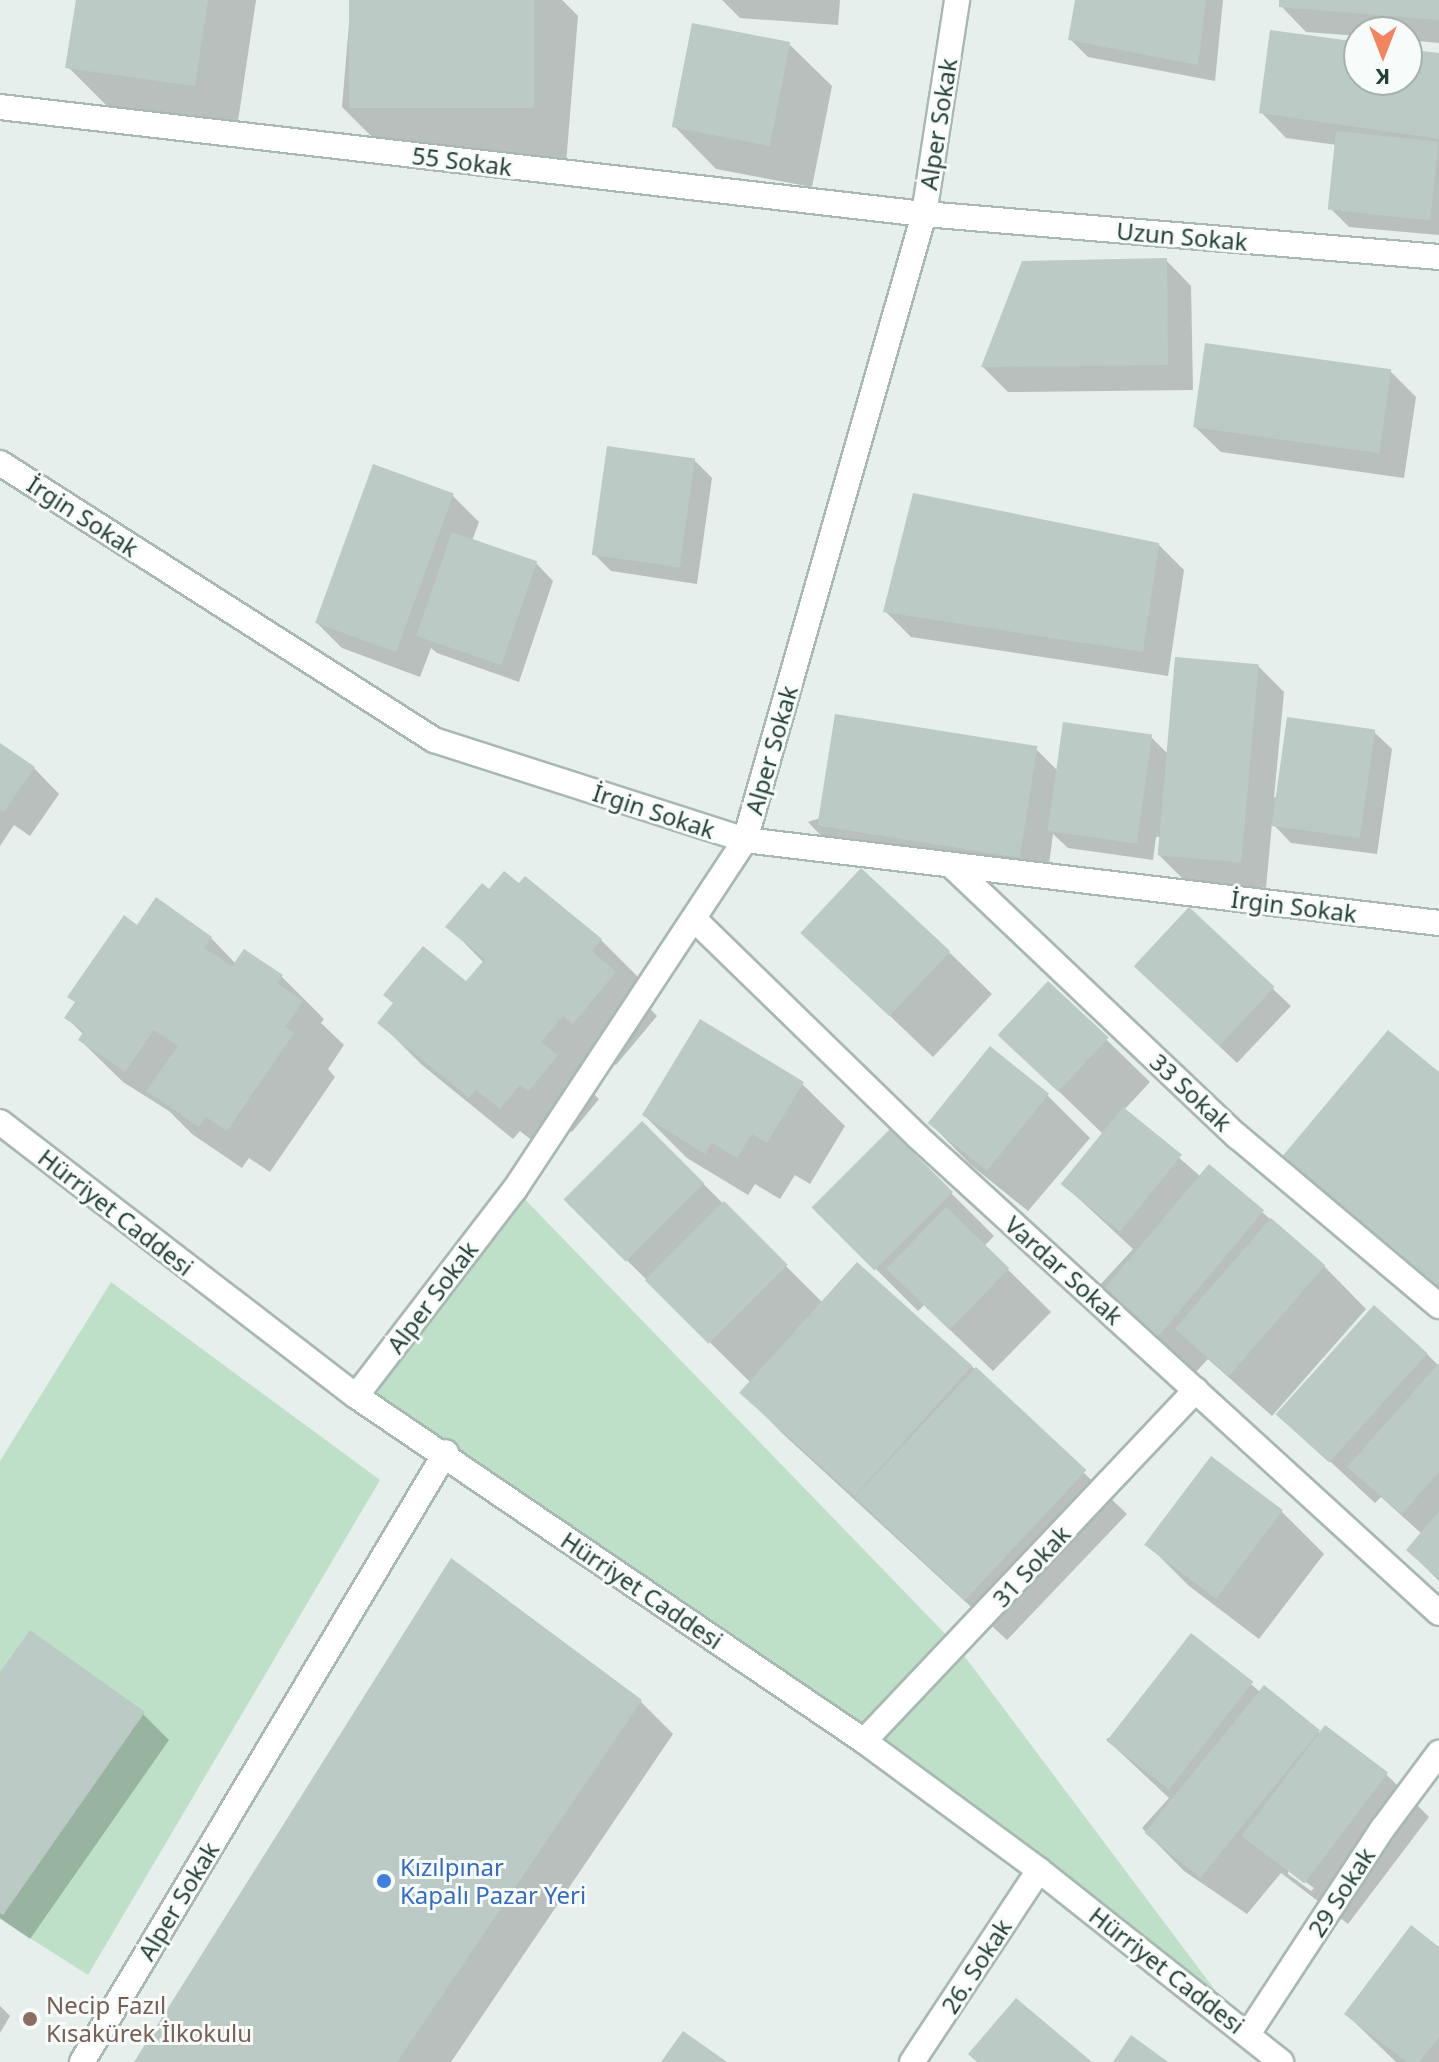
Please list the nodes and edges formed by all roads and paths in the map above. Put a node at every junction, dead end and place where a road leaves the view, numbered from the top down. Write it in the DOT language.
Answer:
graph roads {
  1 [pos="957,0"];
  2 [pos="0,107"];
  3 [pos="924,214"];
  4 [pos="1439,257"];
  5 [pos="0,463"];
  6 [pos="745,840"];
  7 [pos="952,866"];
  8 [pos="695,920"];
  9 [pos="1439,923"];
  10 [pos="0,1122"];
  11 [pos="1439,1306"];
  12 [pos="1196,1390"];
  13 [pos="356,1396"];
  14 [pos="445,1454"];
  15 [pos="1439,1613"];
  16 [pos="864,1741"];
  17 [pos="1439,1753"];
  18 [pos="1039,1870"];
  19 [pos="1248,2034"];
  20 [pos="82,2062"];
  21 [pos="912,2062"];
  22 [pos="1281,2062"];
  1 -- 3 [label="street, Alper Sokak"];
  2 -- 3 [label="street, 55 Sokak"];
  3 -- 4 [label="street, Uzun Sokak"];
  3 -- 6 [label="street, Alper Sokak"];
  5 -- 6 [label="street, İrgin Sokak"];
  6 -- 7 [label="street, İrgin Sokak"];
  6 -- 8 [label="street, Alper Sokak"];
  7 -- 9 [label="street, İrgin Sokak"];
  7 -- 11 [label="street, 33 Sokak"];
  8 -- 12 [label="street, Vardar Sokak"];
  8 -- 13 [label="street, Alper Sokak"];
  10 -- 13 [label="street, Hürriyet Caddesi"];
  12 -- 15 [label="street, Vardar Sokak"];
  12 -- 16 [label="street, 31 Sokak"];
  13 -- 14 [label="street, Hürriyet Caddesi"];
  14 -- 16 [label="street, Hürriyet Caddesi"];
  14 -- 20 [label="street, Alper Sokak"];
  16 -- 18 [label="street, Hürriyet Caddesi"];
  17 -- 19 [label="street, 29 Sokak"];
  18 -- 19 [label="street, Hürriyet Caddesi"];
  18 -- 21 [label="street, 26. Sokak"];
  19 -- 22 [label="street, Hürriyet Caddesi"];
}
